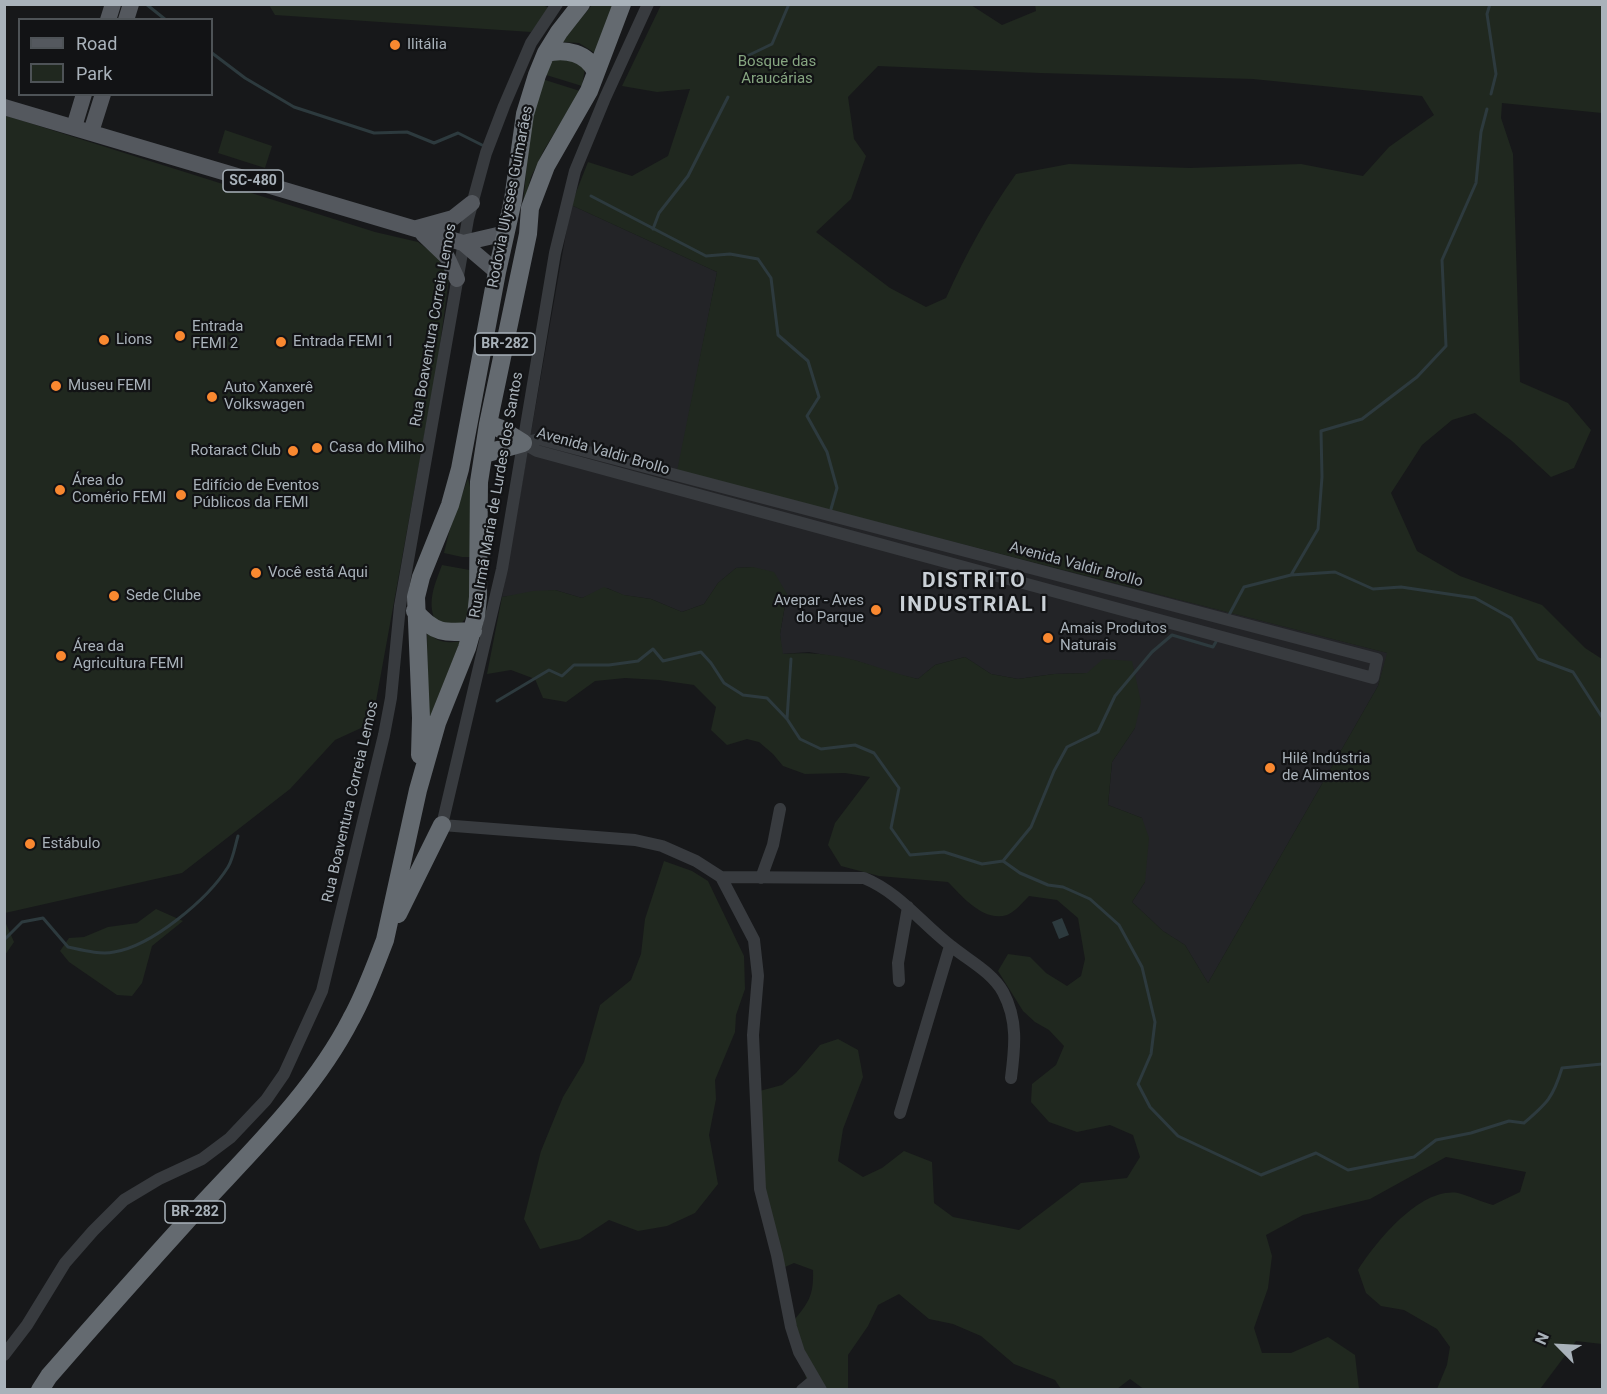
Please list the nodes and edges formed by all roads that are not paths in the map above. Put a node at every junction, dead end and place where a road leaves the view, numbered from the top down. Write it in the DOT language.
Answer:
graph roads {
  1 [pos="557,4"];
  2 [pos="581,4"];
  3 [pos="622,4"];
  4 [pos="648,4"];
  5 [pos="546,53"];
  6 [pos="596,72"];
  7 [pos="83,96"];
  8 [pos="102,96"];
  9 [pos="4,107"];
  10 [pos="74,127"];
  11 [pos="91,132"];
  12 [pos="472,203"];
  13 [pos="416,228"];
  14 [pos="506,233"];
  15 [pos="463,243"];
  16 [pos="497,272"];
  17 [pos="457,279"];
  18 [pos="488,424"];
  19 [pos="523,443"];
  20 [pos="484,453"];
  21 [pos="415,612"];
  22 [pos="473,631"];
  23 [pos="418,790"];
  24 [pos="780,809"];
  25 [pos="442,825"];
  26 [pos="721,877"];
  27 [pos="760,878"];
  28 [pos="908,907"];
  29 [pos="385,940"];
  30 [pos="950,946"];
  31 [pos="899,981"];
  32 [pos="1011,1078"];
  33 [pos="900,1113"];
  34 [pos="4,1355"];
  35 [pos="818,1385"];
  36 [pos="40,1389"];
  37 [pos="802,1389"];
  1 -- 12 [label="street, Rua Boaventura Correia Lemos"];
  2 -- 5 [label="highway, Rodovia Ulysses Guimarães / BR-282"];
  3 -- 6 [label="highway, Rodovia Ulysses Guimarães / BR-282"];
  4 -- 19 [label="street, Rua Irmã Maria de Lurdes dos Santos"];
  5 -- 6 [label="highway"];
  5 -- 14 [label="highway, Rodovia Ulysses Guimarães / BR-282"];
  6 -- 18 [label="highway, Rodovia Ulysses Guimarães / BR-282"];
  7 -- 10 [label="main road"];
  8 -- 11 [label="main road"];
  9 -- 10 [label="main road, SC-480"];
  10 -- 11 [label="main road, SC-480"];
  11 -- 13 [label="main road, SC-480"];
  12 -- 13 [label="main road"];
  12 -- 15 [label="street, Rua Boaventura Correia Lemos"];
  13 -- 15 [label="main road, SC-480"];
  13 -- 17 [label="main road"];
  14 -- 15 [label="main road"];
  14 -- 16 [label="highway, Rodovia Ulysses Guimarães / BR-282"];
  15 -- 16 [label="main road, SC-480"];
  15 -- 17 [label="street, Rua Boaventura Correia Lemos"];
  16 -- 21 [label="highway, Rodovia Ulysses Guimarães / BR-282"];
  17 -- 34 [label="street, Rua Boaventura Correia Lemos"];
  18 -- 19 [label="highway"];
  18 -- 20 [label="highway, Rodovia Ulysses Guimarães / BR-282"];
  19 -- 19 [label="street, Avenida Valdir Brollo"];
  19 -- 20 [label="highway"];
  19 -- 25 [label="street, Rua Irmã Maria de Lurdes dos Santos"];
  20 -- 22 [label="highway, Rodovia Ulysses Guimarães / BR-282"];
  21 -- 22 [label="highway"];
  21 -- 23 [label="highway, Rodovia Ulysses Guimarães / BR-282"];
  22 -- 23 [label="highway, Rodovia Ulysses Guimarães / BR-282"];
  23 -- 29 [label="highway, Rodovia Ulysses Guimarães / BR-282"];
  24 -- 27 [label="street"];
  25 -- 26 [label="street"];
  25 -- 29 [label="highway"];
  26 -- 27 [label="street"];
  26 -- 35 [label="street"];
  27 -- 28 [label="street"];
  28 -- 30 [label="street"];
  28 -- 31 [label="street"];
  29 -- 36 [label="highway, Rodovia Ulysses Guimarães / BR-282"];
  30 -- 32 [label="street"];
  30 -- 33 [label="street"];
  35 -- 37 [label="street"];
}
